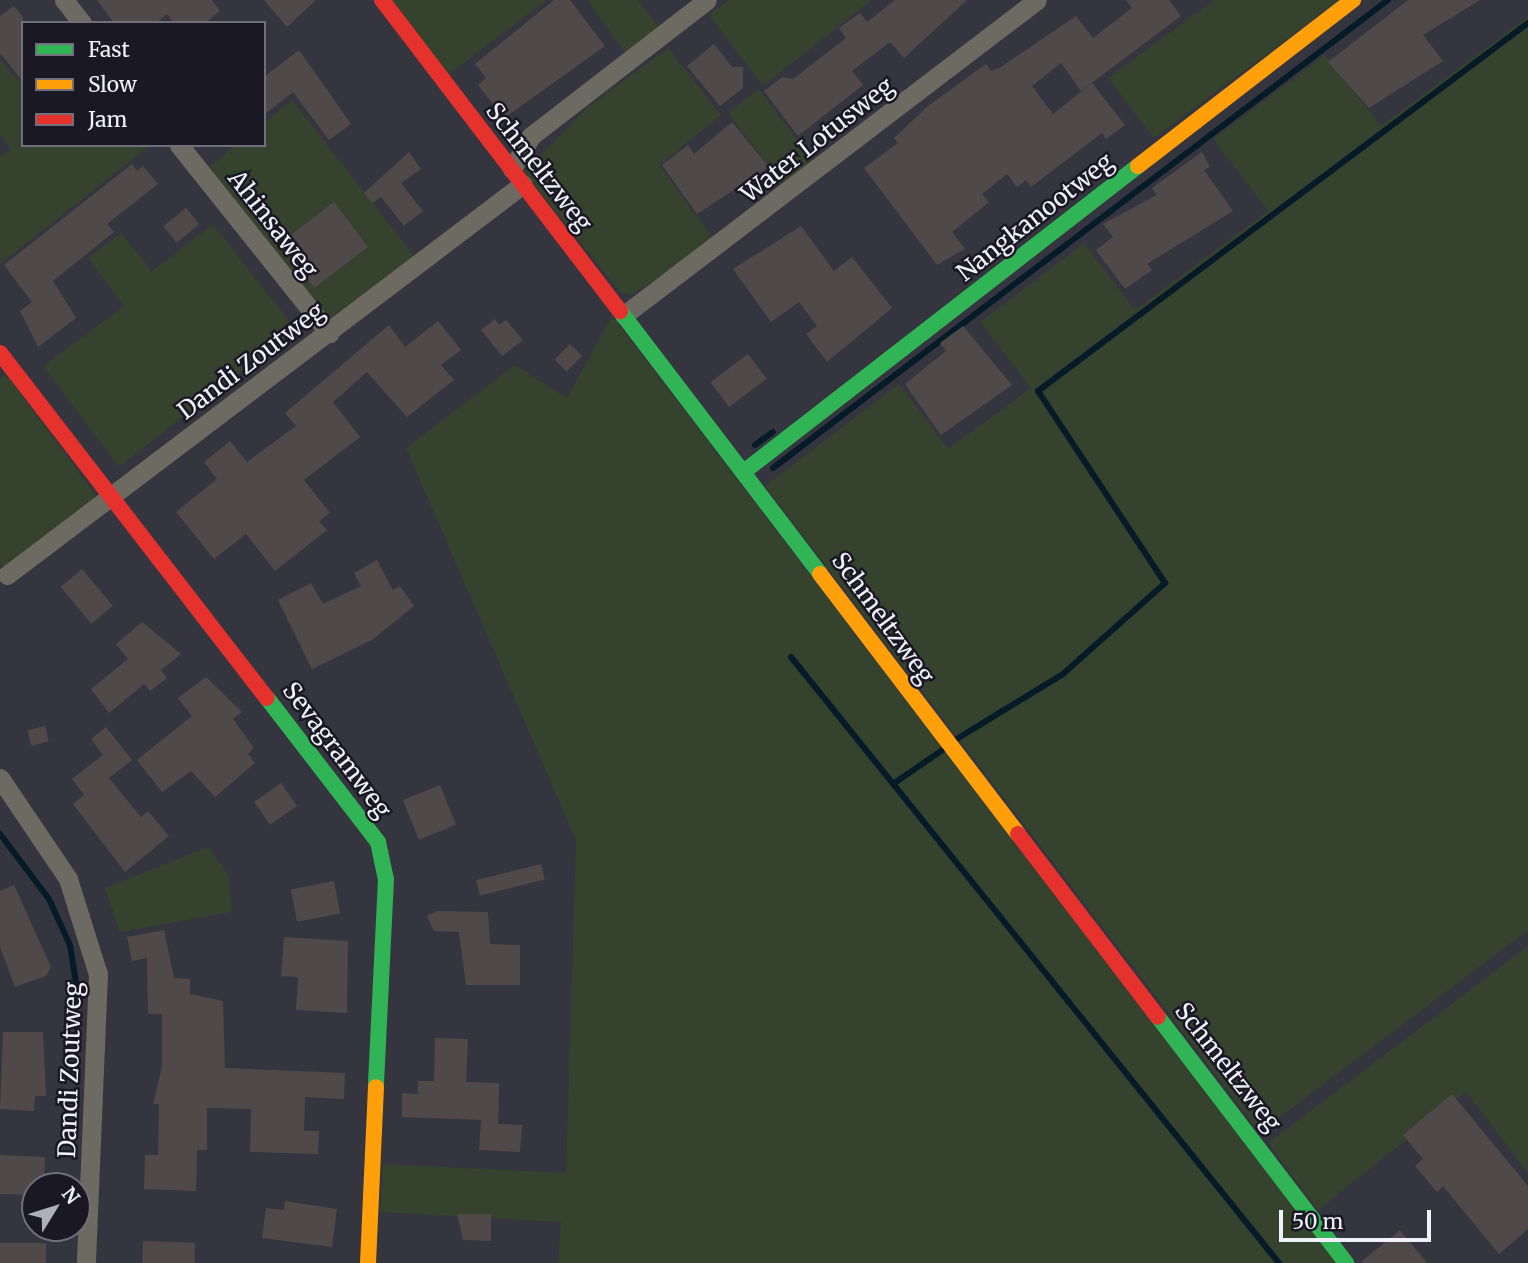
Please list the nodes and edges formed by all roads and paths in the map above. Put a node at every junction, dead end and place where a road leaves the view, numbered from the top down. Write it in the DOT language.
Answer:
graph roads {
  1 [pos="64,0"];
  2 [pos="382,0"];
  3 [pos="707,0"];
  4 [pos="1037,0"];
  5 [pos="1353,0"];
  6 [pos="80,21"];
  7 [pos="181,147"];
  8 [pos="517,177"];
  9 [pos="624,314"];
  10 [pos="329,334"];
  11 [pos="0,354"];
  12 [pos="746,470"];
  13 [pos="111,497"];
  14 [pos="7,575"];
  15 [pos="0,778"];
  16 [pos="86,1263"];
  17 [pos="368,1263"];
  18 [pos="1346,1263"];
  1 -- 6 [label="street"];
  2 -- 8 [label="street, Schmeltzweg"];
  3 -- 8 [label="street"];
  4 -- 9 [label="street, Water Lotusweg"];
  5 -- 12 [label="street, Nangkanootweg"];
  7 -- 10 [label="street, Ahinsaweg"];
  8 -- 9 [label="street, Schmeltzweg"];
  8 -- 10 [label="street, Dandi Zoutweg"];
  9 -- 12 [label="street, Schmeltzweg"];
  10 -- 13 [label="street, Dandi Zoutweg"];
  11 -- 13 [label="street, Sevagramweg"];
  12 -- 18 [label="street, Schmeltzweg"];
  13 -- 14 [label="street, Dandi Zoutweg"];
  13 -- 17 [label="street, Sevagramweg"];
  15 -- 16 [label="street, Dandi Zoutweg"];
}
